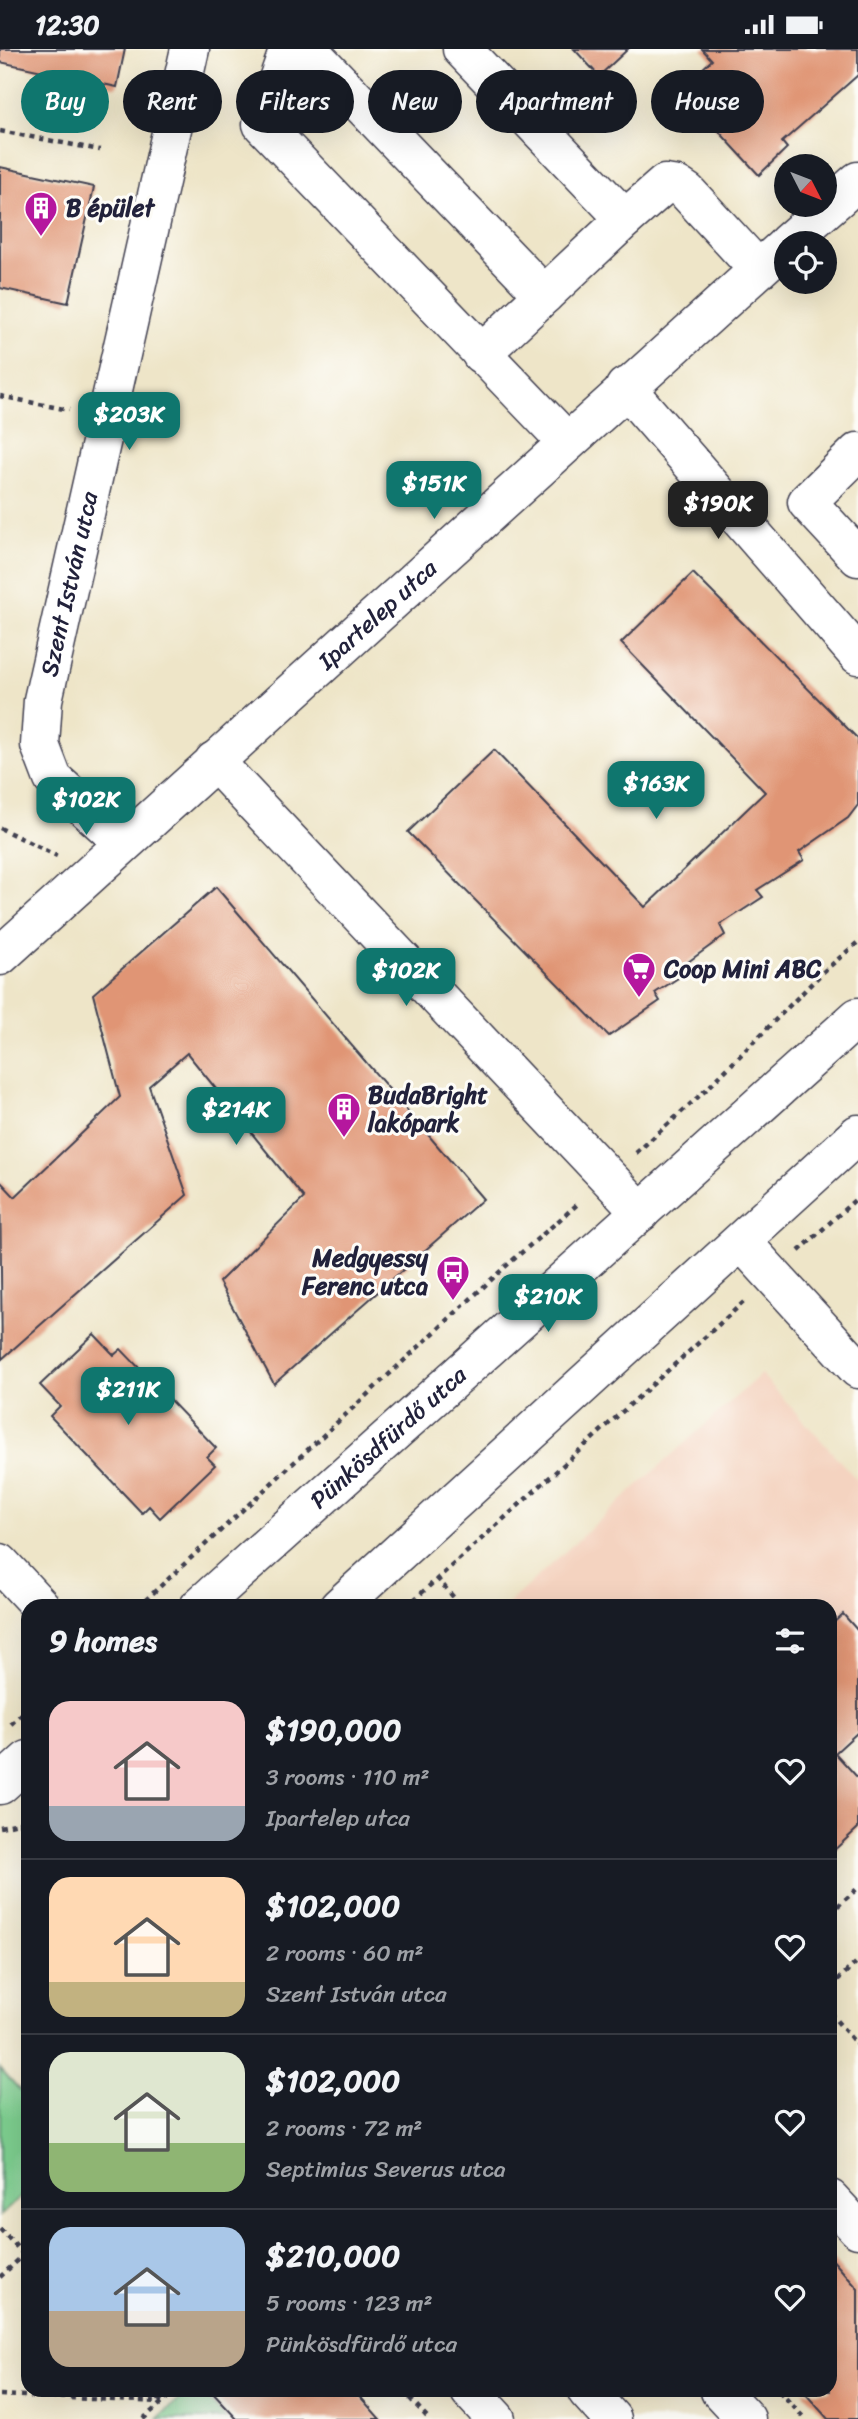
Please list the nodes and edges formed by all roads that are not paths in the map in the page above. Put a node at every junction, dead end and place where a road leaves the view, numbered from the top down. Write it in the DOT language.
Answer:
graph roads {
  1 [pos="190,49"];
  2 [pos="289,49"];
  3 [pos="308,49"];
  4 [pos="462,49"];
  5 [pos="858,181"];
  6 [pos="625,219"];
  7 [pos="801,231"];
  8 [pos="774,250"];
  9 [pos="774,255"];
  10 [pos="544,295"];
  11 [pos="481,354"];
  12 [pos="625,387"];
  13 [pos="566,441"];
  14 [pos="858,452"];
  15 [pos="858,557"];
  16 [pos="858,655"];
  17 [pos="214,761"];
  18 [pos="124,843"];
  19 [pos="0,956"];
  20 [pos="858,1017"];
  21 [pos="858,1134"];
  22 [pos="640,1212"];
  23 [pos="741,1242"];
  24 [pos="858,1369"];
  25 [pos="0,1563"];
  26 [pos="34,1599"];
  27 [pos="208,1599"];
  28 [pos="348,1599"];
  29 [pos="837,2206"];
  30 [pos="858,2229"];
  31 [pos="476,2397"];
  32 [pos="592,2397"];
  33 [pos="726,2397"];
  34 [pos="496,2419"];
  35 [pos="612,2419"];
  36 [pos="746,2419"];
  1 -- 18 [label="street, Szent István utca"];
  2 -- 11 [label="street"];
  3 -- 10 [label="street"];
  4 -- 6 [label="street"];
  5 -- 7 [label="street, Ipartelep utca"];
  6 -- 8 [label="street"];
  6 -- 10 [label="street"];
  9 -- 12 [label="street, Ipartelep utca"];
  10 -- 11 [label="street"];
  11 -- 13 [label="street"];
  12 -- 13 [label="street, Ipartelep utca"];
  12 -- 16 [label="street"];
  13 -- 17 [label="street, Ipartelep utca"];
  14 -- 15 [label="street"];
  17 -- 18 [label="street, Ipartelep utca"];
  17 -- 22 [label="street"];
  18 -- 19 [label="street, Ipartelep utca"];
  20 -- 22 [label="street, Pünkösdfürdő utca"];
  21 -- 23 [label="street"];
  22 -- 27 [label="street, Pünkösdfürdő utca"];
  23 -- 24 [label="street"];
  23 -- 28 [label="street"];
  25 -- 26 [label="street"];
  29 -- 30 [label="street"];
  31 -- 34 [label="street"];
  32 -- 35 [label="street"];
  33 -- 36 [label="street"];
}
